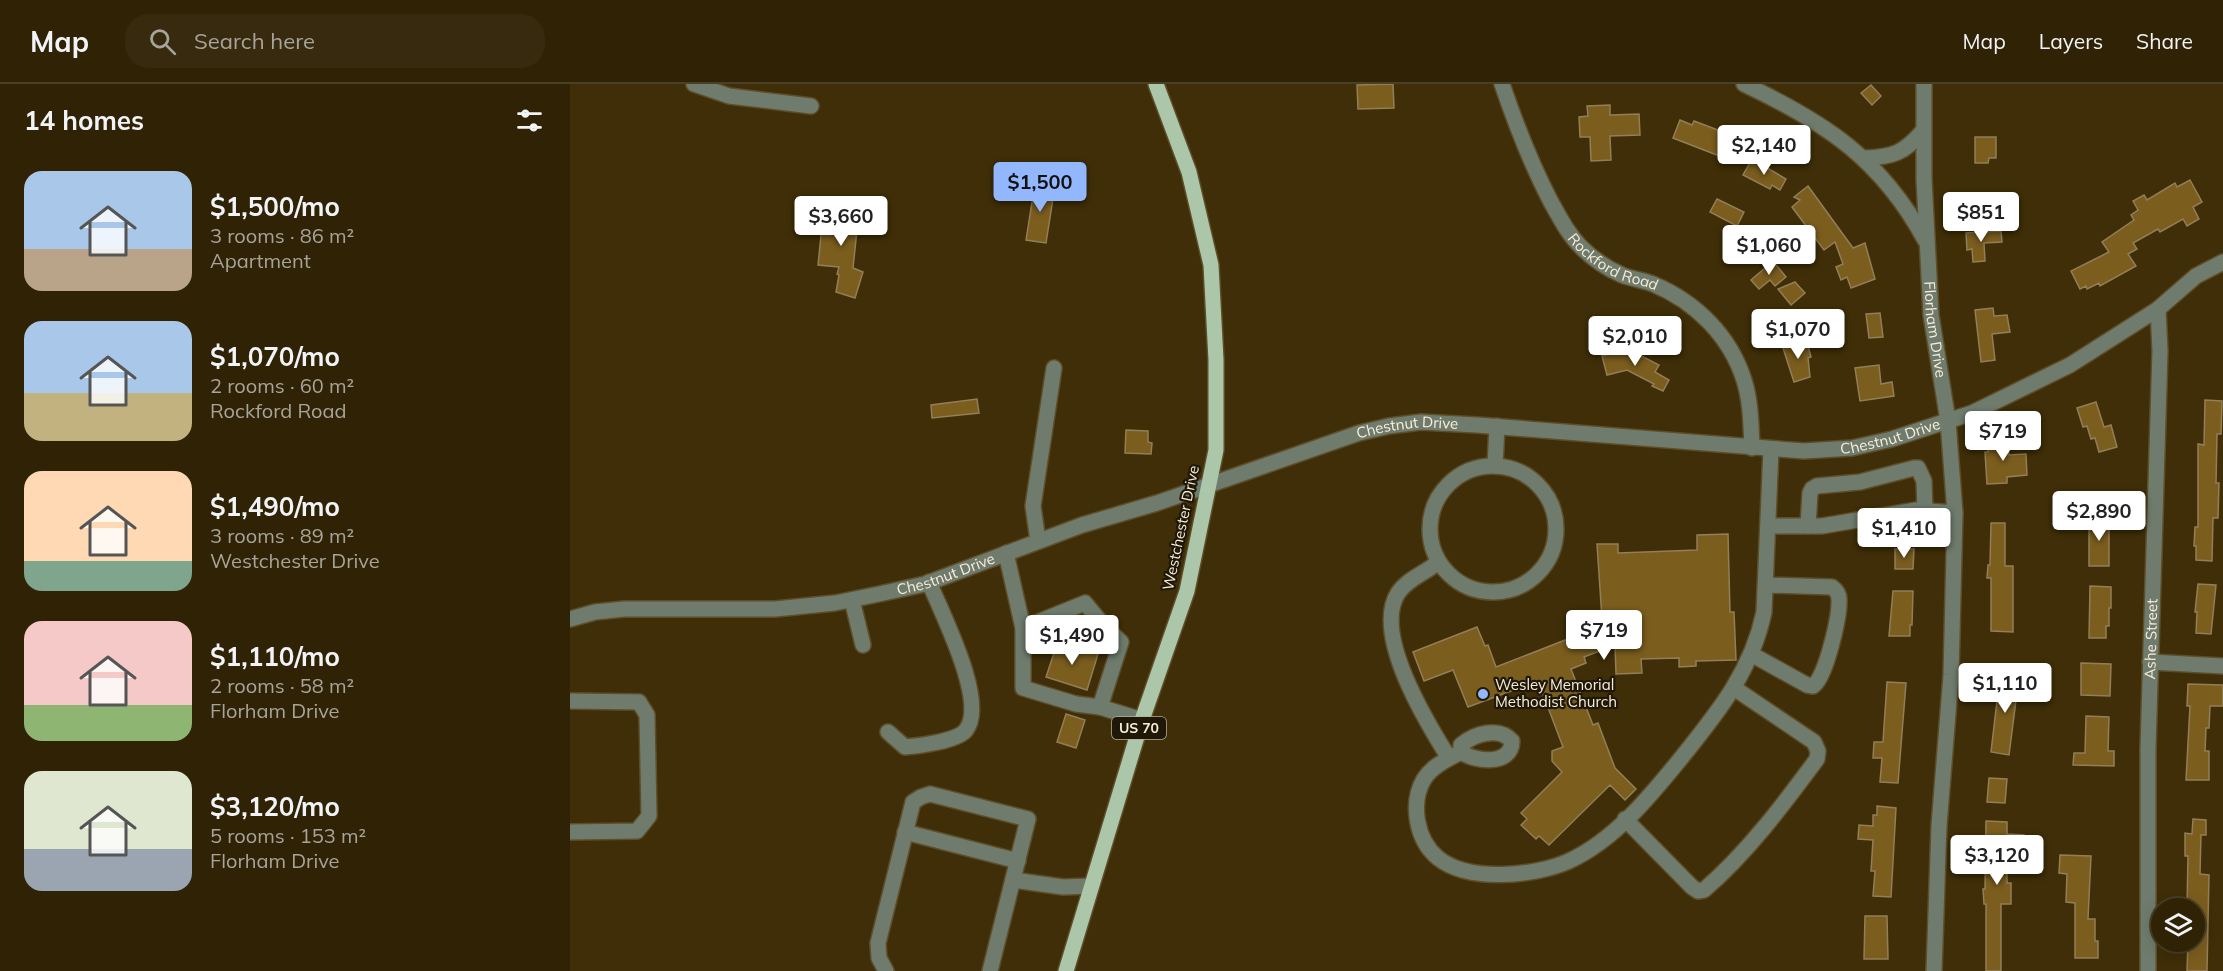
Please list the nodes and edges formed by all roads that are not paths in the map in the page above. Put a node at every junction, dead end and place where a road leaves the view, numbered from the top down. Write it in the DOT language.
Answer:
graph roads {
  1 [pos="694,84"];
  2 [pos="1156,84"];
  3 [pos="1502,84"];
  4 [pos="1744,84"];
  5 [pos="1924,84"];
  6 [pos="811,106"];
  7 [pos="1923,131"];
  8 [pos="1864,158"];
  9 [pos="1926,243"];
  10 [pos="2223,262"];
  11 [pos="2158,309"];
  12 [pos="1054,368"];
  13 [pos="1948,421"];
  14 [pos="1497,426"];
  15 [pos="1752,448"];
  16 [pos="1771,449"];
  17 [pos="1495,466"];
  18 [pos="1209,485"];
  19 [pos="1925,511"];
  20 [pos="1954,513"];
  21 [pos="1768,526"];
  22 [pos="1808,526"];
  23 [pos="1038,542"];
  24 [pos="1006,553"];
  25 [pos="1438,562"];
  26 [pos="929,582"];
  27 [pos="1766,585"];
  28 [pos="852,600"];
  29 [pos="570,620"];
  30 [pos="1023,628"];
  31 [pos="863,645"];
  32 [pos="1751,654"];
  33 [pos="2150,662"];
  34 [pos="2223,666"];
  35 [pos="1734,688"];
  36 [pos="570,701"];
  37 [pos="1100,707"];
  38 [pos="1142,720"];
  39 [pos="888,732"];
  40 [pos="1625,819"];
  41 [pos="570,832"];
  42 [pos="905,832"];
  43 [pos="1018,861"];
  44 [pos="1013,880"];
  45 [pos="1091,886"];
  46 [pos="890,970"];
  47 [pos="990,971"];
  48 [pos="1066,971"];
  49 [pos="1934,971"];
  50 [pos="2148,971"];
  1 -- 6 [label="street"];
  2 -- 18 [label="main road, Westchester Drive / US 70"];
  3 -- 15 [label="street, Rockford Road"];
  4 -- 8 [label="street"];
  5 -- 7 [label="street, Florham Drive"];
  7 -- 8 [label="street"];
  7 -- 9 [label="street, Florham Drive"];
  8 -- 9 [label="street"];
  9 -- 13 [label="street, Florham Drive"];
  10 -- 11 [label="street, Chestnut Drive"];
  11 -- 13 [label="street, Chestnut Drive"];
  11 -- 33 [label="street, Ashe Street"];
  12 -- 23 [label="street"];
  13 -- 16 [label="street, Chestnut Drive"];
  13 -- 20 [label="street, Florham Drive"];
  14 -- 15 [label="street, Chestnut Drive"];
  14 -- 17 [label="street"];
  14 -- 18 [label="street, Chestnut Drive"];
  15 -- 16 [label="street, Chestnut Drive"];
  16 -- 21 [label="street"];
  17 -- 25 [label="street"];
  17 -- 25 [label="street"];
  18 -- 23 [label="street, Chestnut Drive"];
  18 -- 38 [label="main road, Westchester Drive / US 70"];
  19 -- 20 [label="street"];
  19 -- 22 [label="street"];
  19 -- 22 [label="street"];
  20 -- 49 [label="street, Florham Drive"];
  21 -- 22 [label="street"];
  21 -- 27 [label="street"];
  23 -- 24 [label="street, Chestnut Drive"];
  24 -- 26 [label="street, Chestnut Drive"];
  24 -- 30 [label="street"];
  25 -- 40 [label="street"];
  26 -- 28 [label="street, Chestnut Drive"];
  26 -- 39 [label="street"];
  27 -- 32 [label="street"];
  27 -- 32 [label="street"];
  28 -- 29 [label="street, Chestnut Drive"];
  28 -- 31 [label="street"];
  30 -- 37 [label="street"];
  30 -- 37 [label="street"];
  32 -- 35 [label="street"];
  33 -- 34 [label="street"];
  33 -- 50 [label="street, Ashe Street"];
  35 -- 40 [label="street"];
  35 -- 40 [label="street"];
  36 -- 41 [label="street"];
  37 -- 38 [label="street"];
  38 -- 45 [label="main road, Westchester Drive / US 70"];
  42 -- 43 [label="street"];
  42 -- 43 [label="street"];
  42 -- 46 [label="street"];
  43 -- 44 [label="street"];
  44 -- 45 [label="street"];
  44 -- 47 [label="street"];
  45 -- 48 [label="main road, Westchester Drive / US 70"];
}
